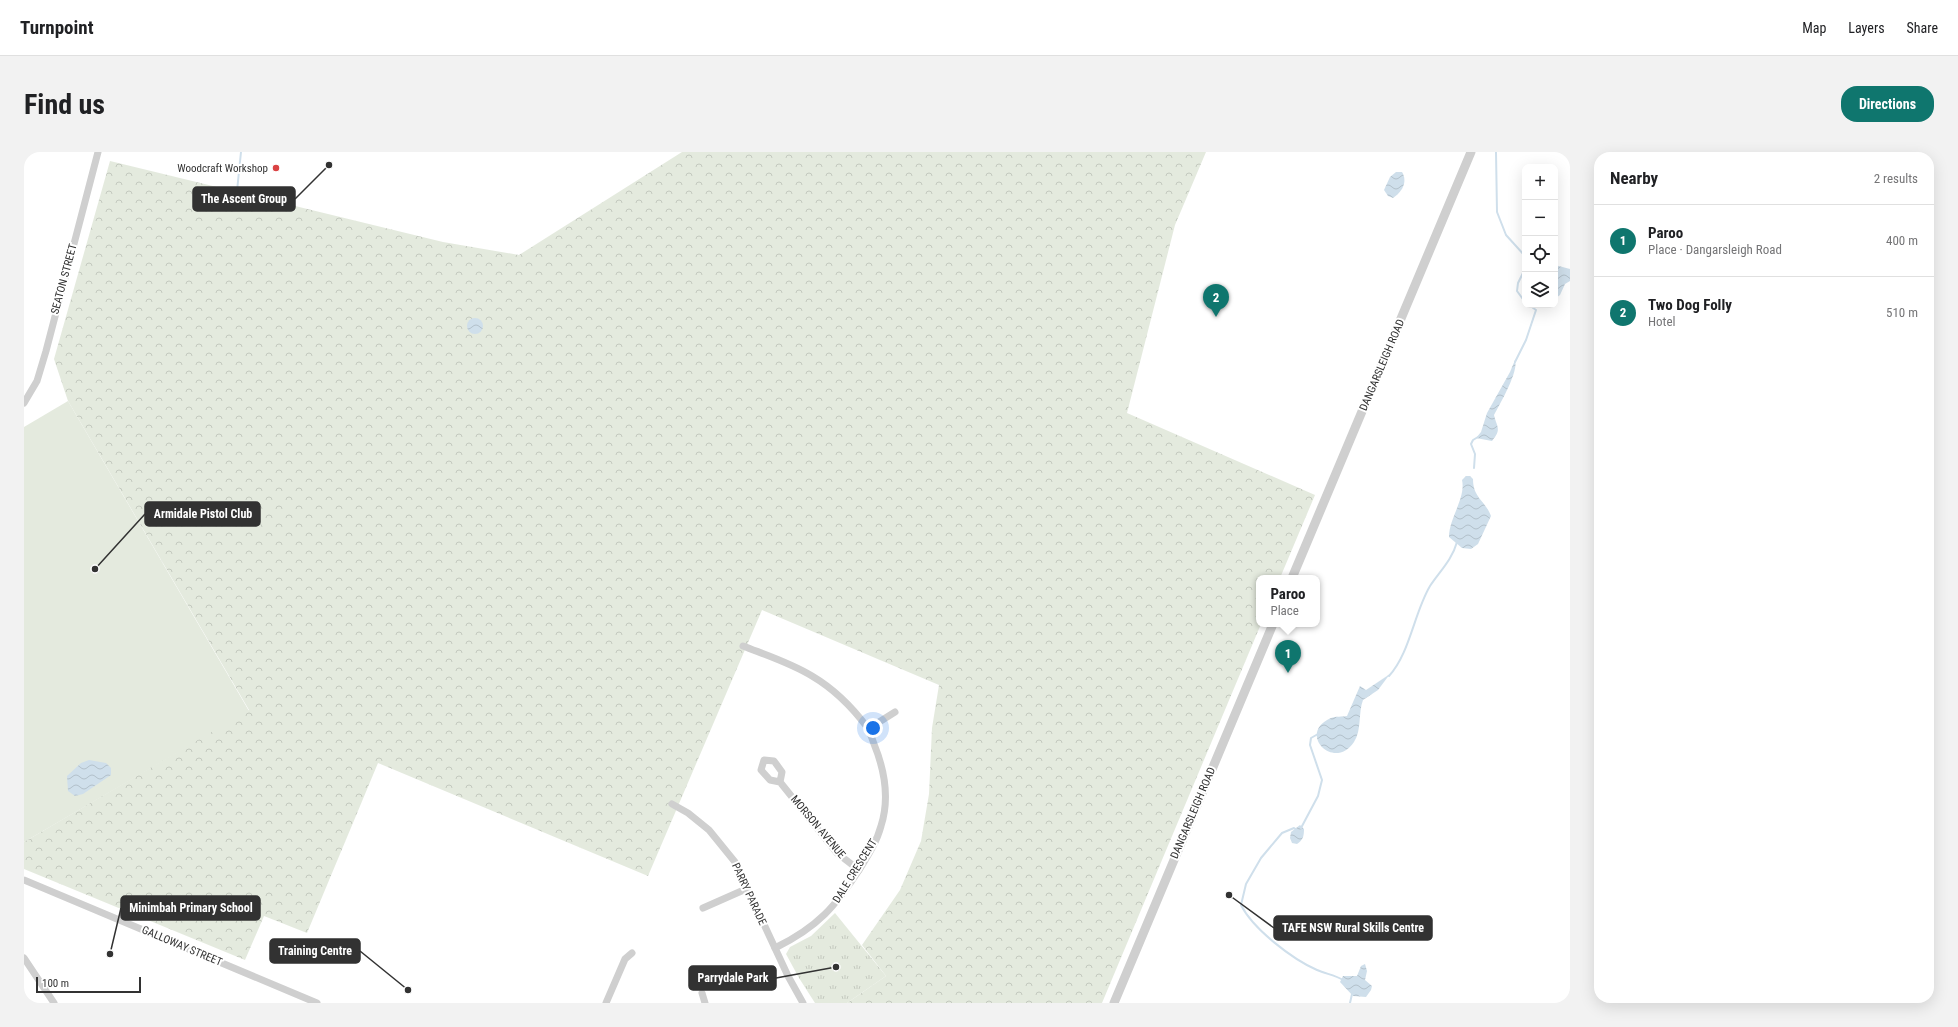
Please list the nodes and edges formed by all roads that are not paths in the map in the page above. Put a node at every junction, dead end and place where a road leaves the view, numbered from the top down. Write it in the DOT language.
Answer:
graph roads {
  1 [pos="98,152"];
  2 [pos="1471,152"];
  3 [pos="24,404"];
  4 [pos="1293,575"];
  5 [pos="1272,627"];
  6 [pos="743,646"];
  7 [pos="895,712"];
  8 [pos="868,729"];
  9 [pos="780,782"];
  10 [pos="672,804"];
  11 [pos="859,870"];
  12 [pos="24,880"];
  13 [pos="746,889"];
  14 [pos="703,908"];
  15 [pos="775,948"];
  16 [pos="632,953"];
  17 [pos="24,958"];
  18 [pos="702,993"];
  19 [pos="801,1002"];
  20 [pos="54,1003"];
  21 [pos="317,1003"];
  22 [pos="606,1003"];
  23 [pos="705,1003"];
  24 [pos="1114,1003"];
  1 -- 3 [label="street, SEATON STREET"];
  2 -- 4 [label="street, DANGARSLEIGH ROAD"];
  5 -- 24 [label="street, DANGARSLEIGH ROAD"];
  6 -- 8 [label="street, DALE CRESCENT"];
  7 -- 8 [label="street"];
  8 -- 11 [label="street, DALE CRESCENT"];
  9 -- 11 [label="street, MORSON AVENUE"];
  10 -- 13 [label="street, PARRY PARADE"];
  11 -- 15 [label="street, DALE CRESCENT"];
  12 -- 21 [label="street, GALLOWAY STREET"];
  13 -- 14 [label="street"];
  13 -- 15 [label="street, PARRY PARADE"];
  15 -- 19 [label="street, PARRY PARADE"];
  16 -- 22 [label="street"];
  17 -- 20 [label="street"];
  18 -- 23 [label="street"];
}
